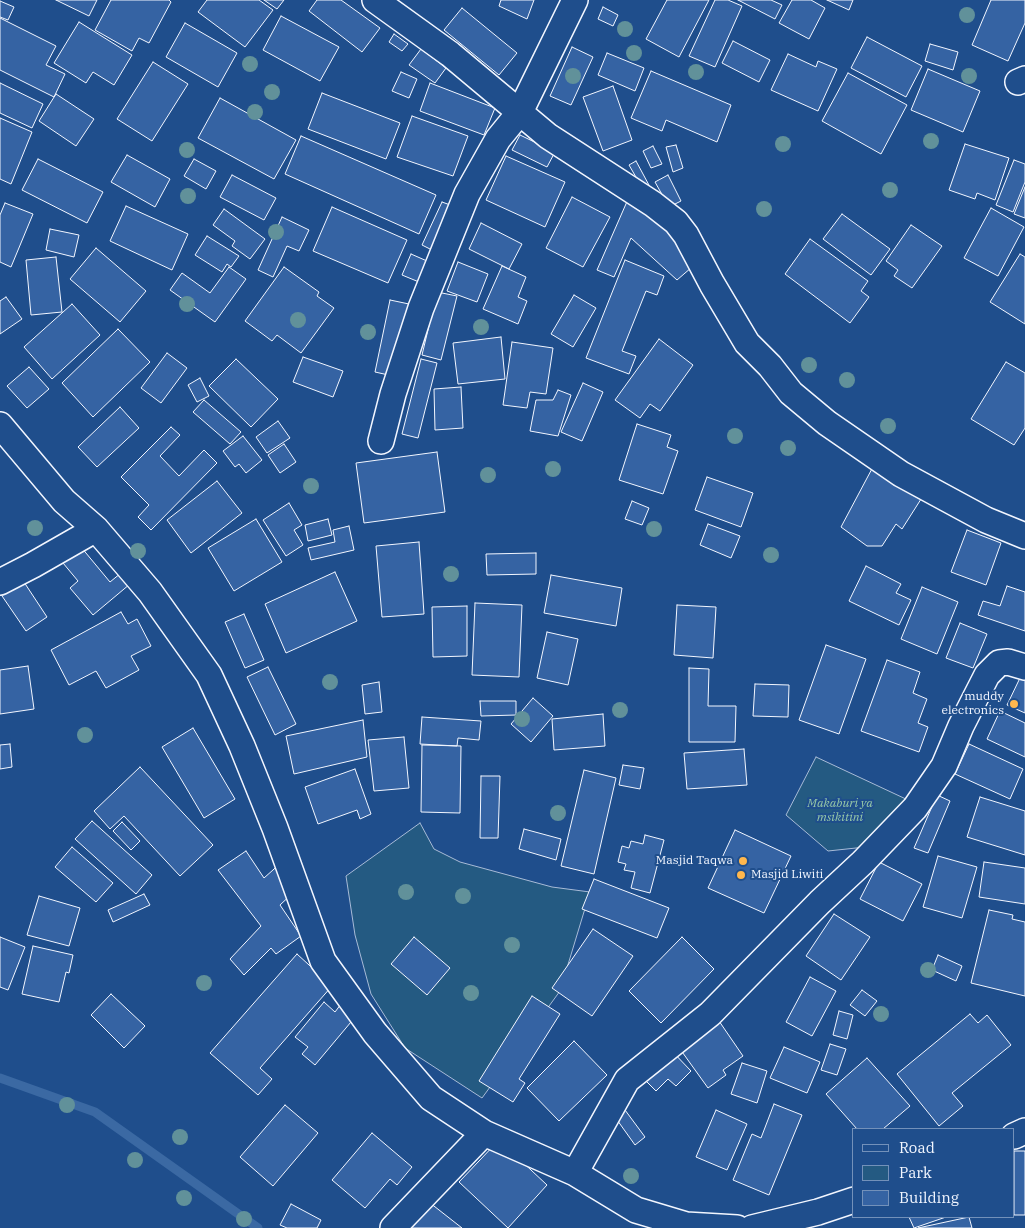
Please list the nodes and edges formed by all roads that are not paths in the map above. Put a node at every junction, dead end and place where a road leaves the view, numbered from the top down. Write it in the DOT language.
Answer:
graph roads {
  1 [pos="375,0"];
  2 [pos="575,0"];
  3 [pos="520,112"];
  4 [pos="0,425"];
  5 [pos="381,441"];
  6 [pos="96,529"];
  7 [pos="1025,536"];
  8 [pos="0,582"];
  9 [pos="1025,667"];
  10 [pos="484,1133"];
  11 [pos="575,1173"];
  12 [pos="852,1201"];
  13 [pos="394,1228"];
  14 [pos="737,1228"];
  15 [pos="752,1228"];
  1 -- 3 [label="street"];
  2 -- 3 [label="street"];
  3 -- 5 [label="street"];
  3 -- 7 [label="street"];
  4 -- 6 [label="street"];
  6 -- 8 [label="street"];
  6 -- 10 [label="street"];
  9 -- 11 [label="street"];
  10 -- 11 [label="street"];
  10 -- 13 [label="street"];
  11 -- 14 [label="street"];
  12 -- 15 [label="street"];
}
